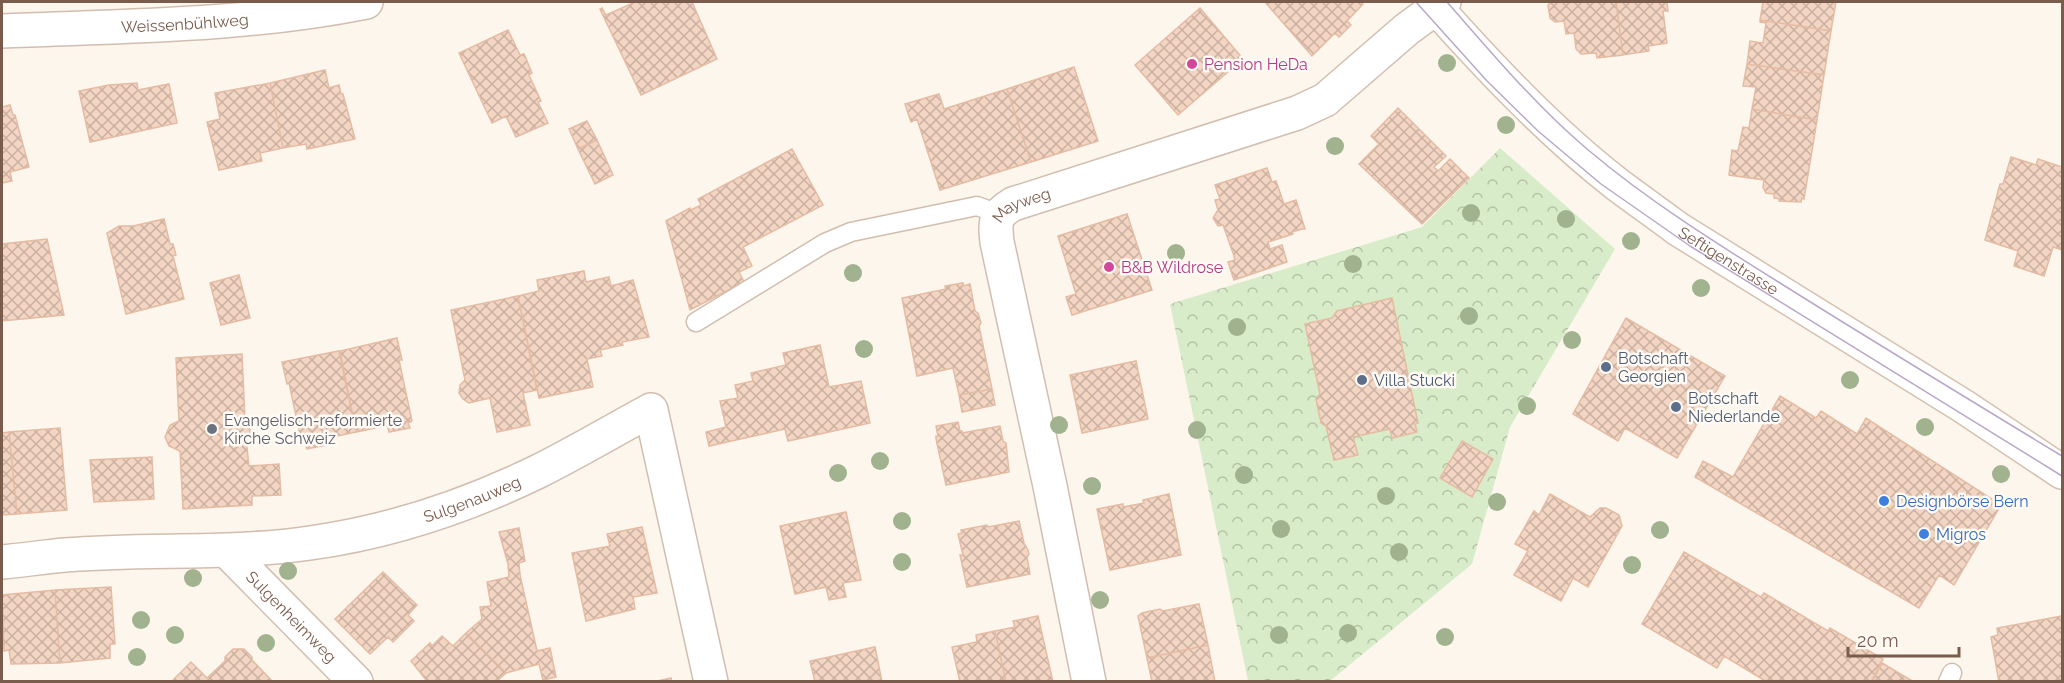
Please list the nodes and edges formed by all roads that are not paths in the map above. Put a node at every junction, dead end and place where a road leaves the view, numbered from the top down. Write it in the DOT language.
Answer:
graph roads {
  1 [pos="366,2"];
  2 [pos="1437,3"];
  3 [pos="2,31"];
  4 [pos="999,214"];
  5 [pos="696,322"];
  6 [pos="2062,472"];
  7 [pos="227,551"];
  8 [pos="2,562"];
  9 [pos="356,681"];
  10 [pos="711,681"];
  11 [pos="1089,681"];
  1 -- 3 [label="street, Weissenbühlweg"];
  2 -- 4 [label="street, Mayweg"];
  2 -- 6 [label="street, Seftigenstrasse"];
  4 -- 5 [label="lane"];
  4 -- 11 [label="street, Mayweg"];
  7 -- 8 [label="street, Sulgenauweg"];
  7 -- 9 [label="street, Sulgenheimweg"];
  7 -- 10 [label="street, Sulgenauweg"];
}
